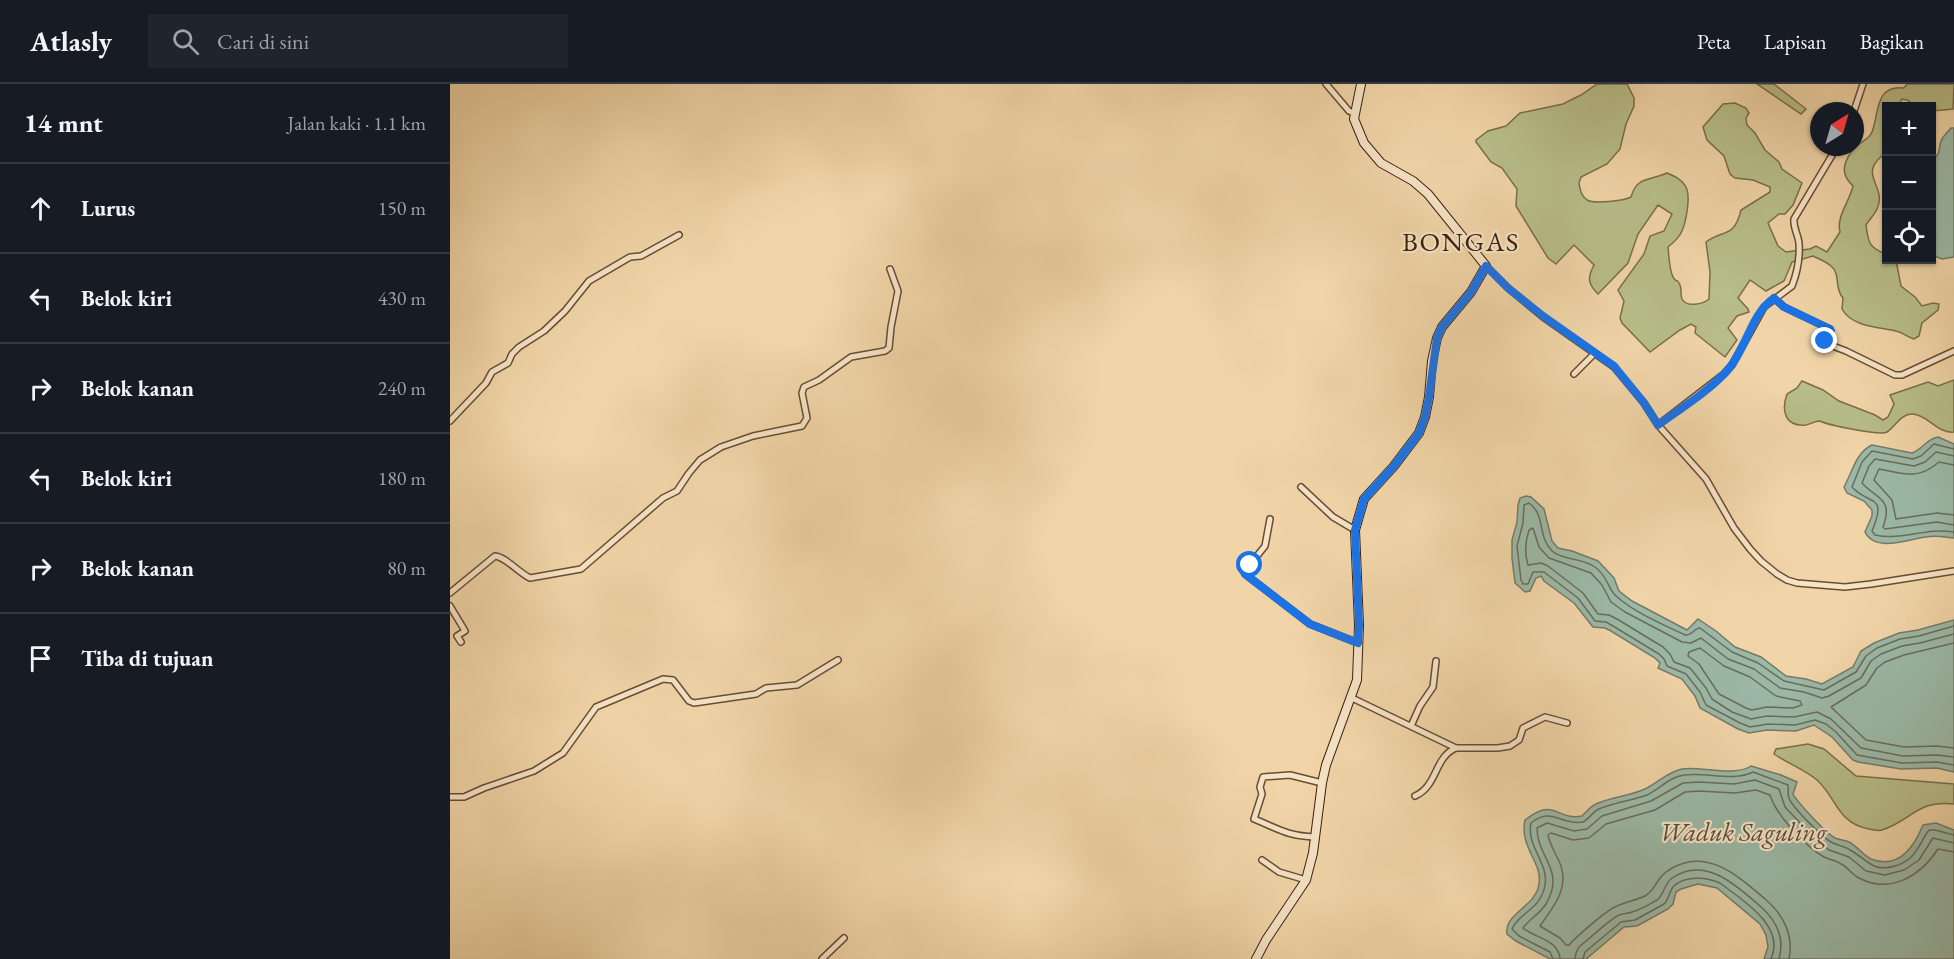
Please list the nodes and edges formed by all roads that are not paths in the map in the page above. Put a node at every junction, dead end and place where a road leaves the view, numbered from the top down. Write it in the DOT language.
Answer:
graph roads {
  1 [pos="1326,84"];
  2 [pos="1362,84"];
  3 [pos="1863,84"];
  4 [pos="1857,102"];
  5 [pos="1354,113"];
  6 [pos="1832,156"];
  7 [pos="679,235"];
  8 [pos="1486,266"];
  9 [pos="890,269"];
  10 [pos="1774,298"];
  11 [pos="1954,351"];
  12 [pos="1595,353"];
  13 [pos="1574,374"];
  14 [pos="450,421"];
  15 [pos="1658,425"];
  16 [pos="1302,487"];
  17 [pos="1270,519"];
  18 [pos="1355,530"];
  19 [pos="1954,571"];
  20 [pos="450,593"];
  21 [pos="450,606"];
  22 [pos="461,642"];
  23 [pos="1358,643"];
  24 [pos="838,660"];
  25 [pos="1437,661"];
  26 [pos="1352,698"];
  27 [pos="1566,723"];
  28 [pos="1411,726"];
  29 [pos="1456,748"];
  30 [pos="1322,783"];
  31 [pos="1415,796"];
  32 [pos="450,797"];
  33 [pos="1315,837"];
  34 [pos="1262,860"];
  35 [pos="1306,880"];
  36 [pos="844,938"];
  37 [pos="822,959"];
  38 [pos="1256,959"];
  1 -- 5 [label="street"];
  2 -- 5 [label="main road"];
  3 -- 4 [label="street"];
  5 -- 8 [label="main road"];
  6 -- 10 [label="street"];
  7 -- 14 [label="street"];
  8 -- 12 [label="street"];
  8 -- 18 [label="main road"];
  9 -- 20 [label="street"];
  10 -- 11 [label="street"];
  10 -- 15 [label="street"];
  12 -- 13 [label="street"];
  12 -- 15 [label="street"];
  15 -- 19 [label="street"];
  16 -- 18 [label="street"];
  17 -- 23 [label="street"];
  18 -- 23 [label="main road"];
  21 -- 22 [label="street"];
  23 -- 26 [label="main road"];
  24 -- 32 [label="street"];
  25 -- 28 [label="street"];
  26 -- 28 [label="street"];
  26 -- 30 [label="main road"];
  27 -- 29 [label="street"];
  28 -- 29 [label="street"];
  29 -- 31 [label="street"];
  30 -- 33 [label="main road"];
  30 -- 33 [label="street"];
  33 -- 35 [label="main road"];
  34 -- 35 [label="street"];
  35 -- 38 [label="main road"];
  36 -- 37 [label="street"];
}
